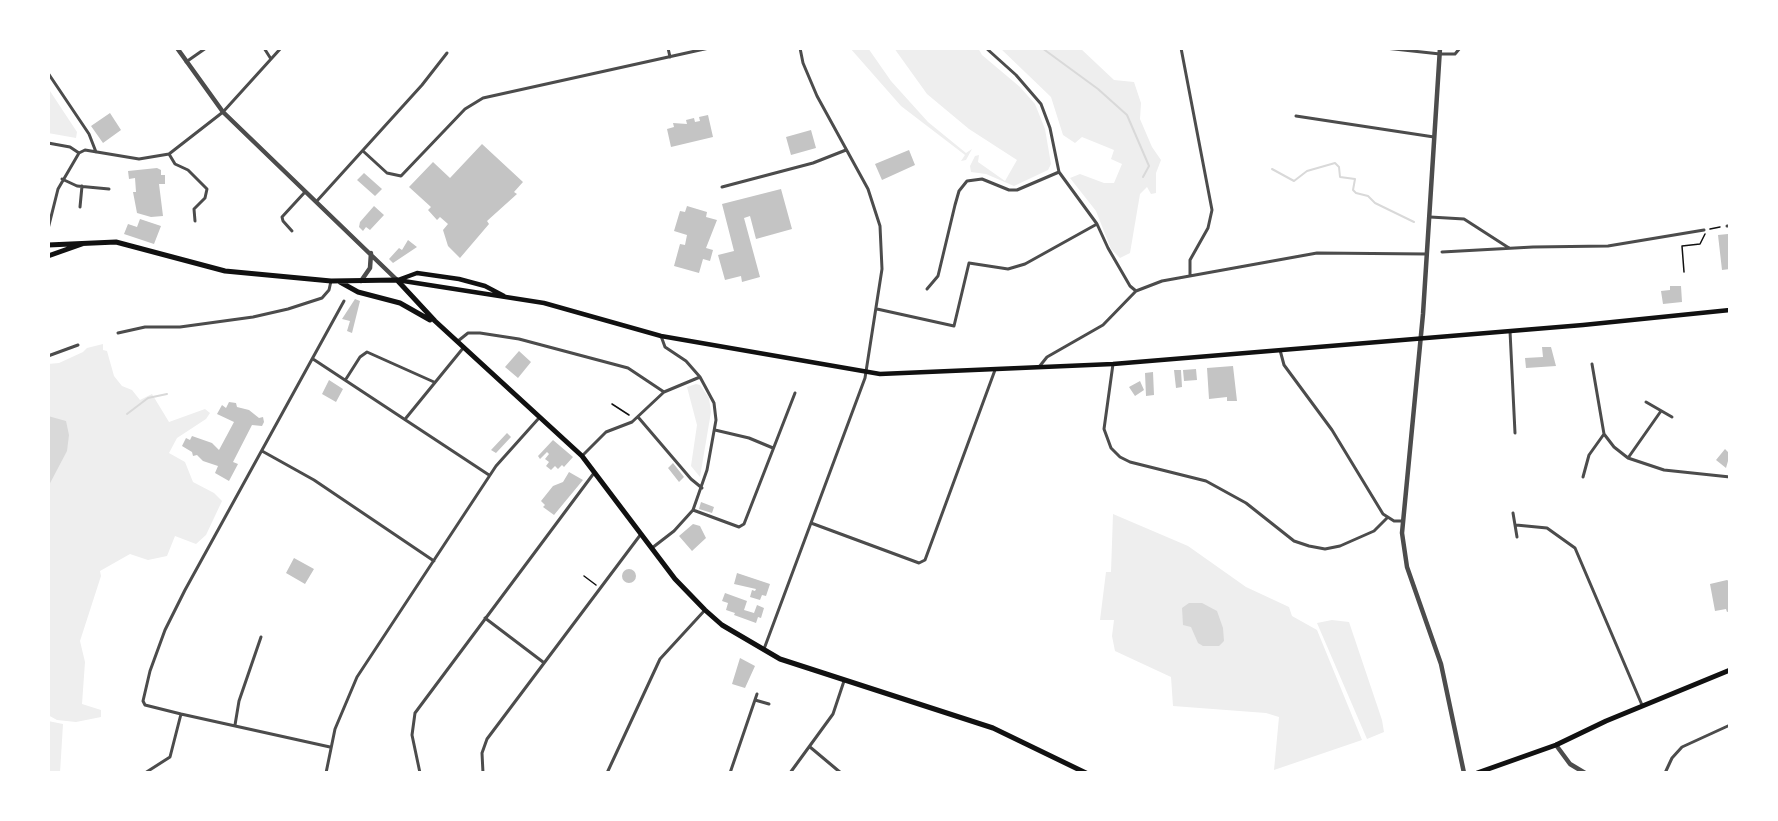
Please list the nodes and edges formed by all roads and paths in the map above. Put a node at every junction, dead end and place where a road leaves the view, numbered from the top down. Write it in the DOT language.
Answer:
graph roads {
  1 [pos="177,48"];
  2 [pos="206,48"];
  3 [pos="264,48"];
  4 [pos="280,48"];
  5 [pos="668,48"];
  6 [pos="709,48"];
  7 [pos="800,48"];
  8 [pos="986,48"];
  9 [pos="1181,48"];
  10 [pos="1385,48"];
  11 [pos="1440,48"];
  12 [pos="1460,48"];
  13 [pos="447,52"];
  14 [pos="1440,54"];
  15 [pos="670,57"];
  16 [pos="271,58"];
  17 [pos="186,62"];
  18 [pos="48,73"];
  19 [pos="223,112"];
  20 [pos="1296,116"];
  21 [pos="1436,138"];
  22 [pos="48,143"];
  23 [pos="846,150"];
  24 [pos="363,151"];
  25 [pos="96,152"];
  26 [pos="79,153"];
  27 [pos="169,154"];
  28 [pos="1059,172"];
  29 [pos="62,179"];
  30 [pos="82,186"];
  31 [pos="722,187"];
  32 [pos="110,189"];
  33 [pos="305,192"];
  34 [pos="316,202"];
  35 [pos="80,207"];
  36 [pos="1430,217"];
  37 [pos="195,221"];
  38 [pos="1097,224"];
  39 [pos="1729,226"];
  40 [pos="48,229"];
  41 [pos="1704,230"];
  42 [pos="292,231"];
  43 [pos="86,242"];
  44 [pos="48,245"];
  45 [pos="1509,248"];
  46 [pos="1442,252"];
  47 [pos="371,254"];
  48 [pos="1427,254"];
  49 [pos="48,256"];
  50 [pos="1684,272"];
  51 [pos="1190,276"];
  52 [pos="397,280"];
  53 [pos="331,281"];
  54 [pos="340,282"];
  55 [pos="360,283"];
  56 [pos="927,290"];
  57 [pos="1136,291"];
  58 [pos="504,296"];
  59 [pos="344,301"];
  60 [pos="877,309"];
  61 [pos="1730,310"];
  62 [pos="435,321"];
  63 [pos="1510,331"];
  64 [pos="118,333"];
  65 [pos="661,336"];
  66 [pos="1420,338"];
  67 [pos="458,341"];
  68 [pos="78,345"];
  69 [pos="464,347"];
  70 [pos="1280,350"];
  71 [pos="48,356"];
  72 [pos="313,359"];
  73 [pos="1113,364"];
  74 [pos="1592,364"];
  75 [pos="1038,368"];
  76 [pos="995,370"];
  77 [pos="867,373"];
  78 [pos="700,377"];
  79 [pos="346,379"];
  80 [pos="434,382"];
  81 [pos="664,393"];
  82 [pos="795,393"];
  83 [pos="1646,402"];
  84 [pos="612,404"];
  85 [pos="1661,411"];
  86 [pos="540,416"];
  87 [pos="1672,417"];
  88 [pos="406,418"];
  89 [pos="636,418"];
  90 [pos="715,430"];
  91 [pos="1515,433"];
  92 [pos="1604,434"];
  93 [pos="773,448"];
  94 [pos="262,452"];
  95 [pos="582,456"];
  96 [pos="1628,458"];
  97 [pos="595,472"];
  98 [pos="490,475"];
  99 [pos="1583,477"];
  100 [pos="1730,477"];
  101 [pos="702,488"];
  102 [pos="693,510"];
  103 [pos="1514,513"];
  104 [pos="1387,518"];
  105 [pos="1402,521"];
  106 [pos="811,523"];
  107 [pos="1516,525"];
  108 [pos="640,534"];
  109 [pos="1517,537"];
  110 [pos="651,548"];
  111 [pos="434,561"];
  112 [pos="584,576"];
  113 [pos="599,588"];
  114 [pos="705,610"];
  115 [pos="485,618"];
  116 [pos="261,637"];
  117 [pos="764,651"];
  118 [pos="543,662"];
  119 [pos="1730,670"];
  120 [pos="844,681"];
  121 [pos="757,694"];
  122 [pos="756,700"];
  123 [pos="770,704"];
  124 [pos="1642,705"];
  125 [pos="181,714"];
  126 [pos="235,725"];
  127 [pos="1730,725"];
  128 [pos="1556,745"];
  129 [pos="330,747"];
  130 [pos="810,747"];
  131 [pos="145,773"];
  132 [pos="327,773"];
  133 [pos="420,773"];
  134 [pos="483,773"];
  135 [pos="607,773"];
  136 [pos="730,773"];
  137 [pos="790,773"];
  138 [pos="841,773"];
  139 [pos="1086,773"];
  140 [pos="1464,773"];
  141 [pos="1477,773"];
  142 [pos="1585,773"];
  143 [pos="1665,773"];
  1 -- 17 [label="street"];
  2 -- 17 [label="street"];
  3 -- 16 [label="street"];
  4 -- 16 [label="street"];
  5 -- 15 [label="street"];
  6 -- 15 [label="street"];
  7 -- 23 [label="street"];
  8 -- 28 [label="street"];
  9 -- 51 [label="street"];
  10 -- 14 [label="street"];
  11 -- 14 [label="street"];
  12 -- 14 [label="street"];
  13 -- 24 [label="street"];
  14 -- 21 [label="street"];
  15 -- 24 [label="street"];
  16 -- 19 [label="street"];
  17 -- 19 [label="street"];
  18 -- 25 [label="street"];
  19 -- 27 [label="street"];
  19 -- 33 [label="street"];
  20 -- 21 [label="street"];
  21 -- 36 [label="street"];
  22 -- 26 [label="street"];
  23 -- 31 [label="street"];
  23 -- 60 [label="street"];
  24 -- 34 [label="street"];
  25 -- 26 [label="street"];
  25 -- 27 [label="street"];
  26 -- 29 [label="street"];
  27 -- 37 [label="street"];
  28 -- 38 [label="street"];
  28 -- 56 [label="street"];
  29 -- 30 [label="street"];
  29 -- 40 [label="street"];
  30 -- 32 [label="street"];
  30 -- 35 [label="street"];
  33 -- 34 [label="street"];
  33 -- 42 [label="street"];
  34 -- 47 [label="street"];
  36 -- 45 [label="street"];
  36 -- 48 [label="street"];
  38 -- 57 [label="street"];
  38 -- 60 [label="street"];
  39 -- 41 [label="path"];
  41 -- 45 [label="street"];
  41 -- 50 [label="path"];
  43 -- 44 [label="highway"];
  43 -- 49 [label="highway"];
  43 -- 53 [label="highway"];
  45 -- 46 [label="street"];
  47 -- 52 [label="street"];
  47 -- 55 [label="street"];
  48 -- 51 [label="street"];
  48 -- 66 [label="street"];
  51 -- 57 [label="street"];
  52 -- 55 [label="highway"];
  52 -- 58 [label="main road"];
  52 -- 58 [label="main road"];
  52 -- 62 [label="highway"];
  53 -- 54 [label="highway"];
  53 -- 64 [label="street"];
  54 -- 55 [label="highway"];
  54 -- 62 [label="highway"];
  57 -- 75 [label="street"];
  58 -- 65 [label="main road"];
  59 -- 72 [label="street"];
  60 -- 77 [label="street"];
  61 -- 63 [label="main road"];
  62 -- 67 [label="highway"];
  63 -- 66 [label="main road"];
  63 -- 91 [label="street"];
  65 -- 77 [label="main road"];
  65 -- 78 [label="street"];
  66 -- 70 [label="main road"];
  66 -- 105 [label="street"];
  67 -- 69 [label="highway"];
  67 -- 81 [label="street"];
  68 -- 71 [label="street"];
  69 -- 80 [label="street"];
  69 -- 86 [label="highway"];
  70 -- 73 [label="main road"];
  70 -- 104 [label="street"];
  72 -- 79 [label="street"];
  72 -- 94 [label="street"];
  73 -- 75 [label="main road"];
  73 -- 104 [label="street"];
  74 -- 92 [label="street"];
  75 -- 76 [label="main road"];
  76 -- 77 [label="main road"];
  76 -- 106 [label="street"];
  77 -- 106 [label="street"];
  78 -- 81 [label="street"];
  78 -- 90 [label="street"];
  79 -- 80 [label="street"];
  79 -- 88 [label="street"];
  80 -- 88 [label="street"];
  81 -- 89 [label="street"];
  82 -- 93 [label="street"];
  83 -- 85 [label="street"];
  84 -- 89 [label="path"];
  85 -- 87 [label="street"];
  85 -- 96 [label="street"];
  86 -- 95 [label="highway"];
  86 -- 98 [label="street"];
  88 -- 98 [label="street"];
  89 -- 95 [label="street"];
  89 -- 101 [label="street"];
  90 -- 93 [label="street"];
  90 -- 101 [label="street"];
  92 -- 96 [label="street"];
  92 -- 99 [label="street"];
  93 -- 102 [label="street"];
  94 -- 111 [label="street"];
  94 -- 125 [label="street"];
  95 -- 97 [label="highway"];
  96 -- 100 [label="street"];
  97 -- 108 [label="highway"];
  97 -- 115 [label="street"];
  98 -- 111 [label="street"];
  101 -- 102 [label="street"];
  102 -- 110 [label="street"];
  103 -- 107 [label="street"];
  104 -- 105 [label="street"];
  105 -- 140 [label="street"];
  106 -- 117 [label="street"];
  107 -- 109 [label="street"];
  107 -- 124 [label="street"];
  108 -- 110 [label="highway"];
  108 -- 113 [label="street"];
  110 -- 114 [label="highway"];
  111 -- 129 [label="street"];
  112 -- 113 [label="path"];
  113 -- 118 [label="street"];
  114 -- 117 [label="highway"];
  114 -- 135 [label="street"];
  115 -- 118 [label="street"];
  115 -- 133 [label="street"];
  116 -- 126 [label="street"];
  117 -- 120 [label="highway"];
  118 -- 134 [label="street"];
  119 -- 124 [label="highway"];
  120 -- 130 [label="street"];
  120 -- 139 [label="highway"];
  121 -- 122 [label="street"];
  122 -- 123 [label="street"];
  122 -- 136 [label="street"];
  124 -- 128 [label="highway"];
  125 -- 126 [label="street"];
  125 -- 131 [label="street"];
  126 -- 129 [label="street"];
  127 -- 143 [label="street"];
  128 -- 141 [label="highway"];
  128 -- 142 [label="street"];
  129 -- 132 [label="street"];
  130 -- 137 [label="street"];
  130 -- 138 [label="street"];
}
